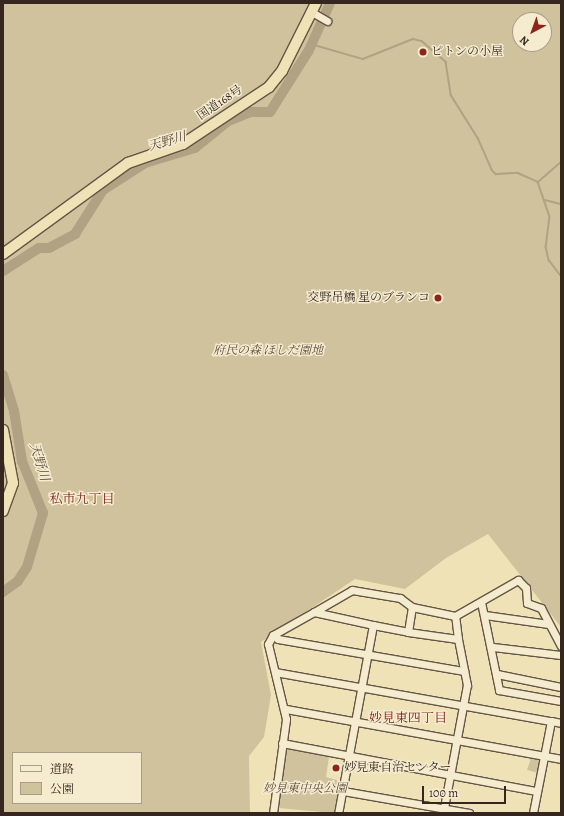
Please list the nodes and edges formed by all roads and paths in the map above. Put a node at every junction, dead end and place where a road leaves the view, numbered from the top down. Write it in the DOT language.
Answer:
graph roads {
  1 [pos="314,9"];
  2 [pos="327,21"];
  3 [pos="3,254"];
  4 [pos="3,430"];
  5 [pos="3,511"];
  6 [pos="481,602"];
  7 [pos="412,607"];
  8 [pos="314,612"];
  9 [pos="485,615"];
  10 [pos="455,616"];
  11 [pos="548,624"];
  12 [pos="373,625"];
  13 [pos="408,632"];
  14 [pos="274,635"];
  15 [pos="458,639"];
  16 [pos="561,646"];
  17 [pos="493,647"];
  18 [pos="368,655"];
  19 [pos="561,655"];
  20 [pos="464,671"];
  21 [pos="275,672"];
  22 [pos="497,674"];
  23 [pos="362,686"];
  24 [pos="561,687"];
  25 [pos="561,701"];
  26 [pos="464,705"];
  27 [pos="286,709"];
  28 [pos="356,721"];
  29 [pos="551,721"];
  30 [pos="561,723"];
  31 [pos="457,741"];
  32 [pos="282,743"];
  33 [pos="349,756"];
  34 [pos="545,756"];
  35 [pos="561,759"];
  36 [pos="450,774"];
  37 [pos="343,790"];
  38 [pos="537,791"];
  39 [pos="444,811"];
  40 [pos="275,813"];
  41 [pos="338,813"];
  42 [pos="469,813"];
  43 [pos="533,813"];
  1 -- 2 [label="street"];
  1 -- 3 [label="highway, 国道168号"];
  4 -- 5 [label="highway"];
  6 -- 9 [label="street"];
  6 -- 10 [label="street"];
  6 -- 11 [label="street"];
  7 -- 8 [label="street"];
  7 -- 10 [label="street"];
  7 -- 13 [label="street"];
  8 -- 12 [label="street"];
  8 -- 14 [label="street"];
  9 -- 11 [label="street"];
  9 -- 17 [label="street"];
  10 -- 15 [label="street"];
  11 -- 16 [label="street"];
  12 -- 13 [label="street"];
  12 -- 18 [label="street"];
  13 -- 15 [label="street"];
  14 -- 18 [label="street"];
  14 -- 21 [label="street"];
  15 -- 20 [label="street"];
  17 -- 19 [label="street"];
  17 -- 22 [label="street"];
  18 -- 20 [label="street"];
  18 -- 23 [label="street"];
  20 -- 26 [label="street"];
  21 -- 23 [label="street"];
  21 -- 27 [label="street"];
  22 -- 24 [label="street"];
  22 -- 25 [label="street"];
  23 -- 26 [label="street"];
  23 -- 28 [label="street"];
  26 -- 29 [label="street"];
  26 -- 31 [label="street"];
  27 -- 28 [label="street"];
  27 -- 32 [label="street"];
  28 -- 31 [label="street"];
  28 -- 33 [label="street"];
  29 -- 30 [label="street"];
  29 -- 34 [label="street"];
  31 -- 34 [label="street"];
  31 -- 36 [label="street"];
  32 -- 33 [label="street"];
  32 -- 40 [label="street"];
  33 -- 36 [label="street"];
  33 -- 37 [label="street"];
  34 -- 35 [label="street"];
  34 -- 38 [label="street"];
  36 -- 38 [label="street"];
  36 -- 39 [label="street"];
  37 -- 39 [label="street"];
  37 -- 41 [label="street"];
  38 -- 43 [label="street"];
  39 -- 42 [label="street"];
}
